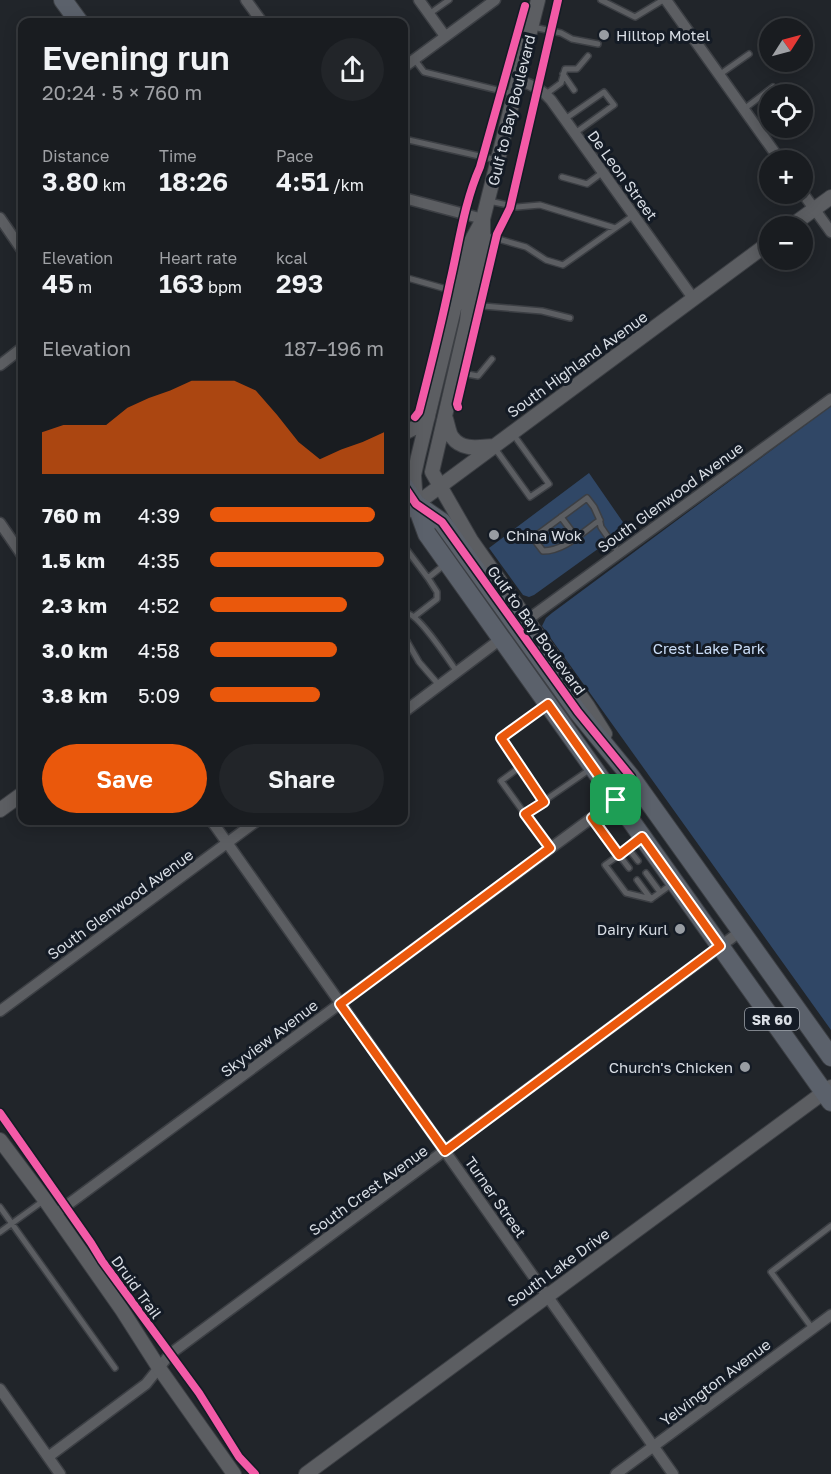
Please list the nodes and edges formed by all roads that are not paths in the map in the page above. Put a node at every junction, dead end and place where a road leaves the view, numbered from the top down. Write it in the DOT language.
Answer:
graph roads {
  1 [pos="63,0"];
  2 [pos="246,0"];
  3 [pos="419,0"];
  4 [pos="449,0"];
  5 [pos="495,0"];
  6 [pos="538,0"];
  7 [pos="601,0"];
  8 [pos="664,0"];
  9 [pos="429,14"];
  10 [pos="76,18"];
  11 [pos="259,18"];
  12 [pos="532,26"];
  13 [pos="445,36"];
  14 [pos="598,44"];
  15 [pos="749,54"];
  16 [pos="588,56"];
  17 [pos="414,59"];
  18 [pos="408,64"];
  19 [pos="563,74"];
  20 [pos="719,75"];
  21 [pos="517,87"];
  22 [pos="574,90"];
  23 [pos="546,94"];
  24 [pos="759,98"];
  25 [pos="744,110"];
  26 [pos="565,119"];
  27 [pos="575,133"];
  28 [pos="408,140"];
  29 [pos="773,150"];
  30 [pos="498,160"];
  31 [pos="603,172"];
  32 [pos="562,177"];
  33 [pos="831,197"];
  34 [pos="408,199"];
  35 [pos="488,201"];
  36 [pos="810,204"];
  37 [pos="814,209"];
  38 [pos="634,215"];
  39 [pos="805,216"];
  40 [pos="0,218"];
  41 [pos="483,219"];
  42 [pos="615,228"];
  43 [pos="831,232"];
  44 [pos="483,235"];
  45 [pos="18,244"];
  46 [pos="759,250"];
  47 [pos="408,278"];
  48 [pos="457,292"];
  49 [pos="693,298"];
  50 [pos="469,302"];
  51 [pos="570,318"];
  52 [pos="18,351"];
  53 [pos="492,359"];
  54 [pos="0,365"];
  55 [pos="455,372"];
  56 [pos="831,399"];
  57 [pos="428,417"];
  58 [pos="445,417"];
  59 [pos="408,431"];
  60 [pos="512,433"];
  61 [pos="493,446"];
  62 [pos="440,486"];
  63 [pos="410,509"];
  64 [pos="561,517"];
  65 [pos="600,520"];
  66 [pos="0,523"];
  67 [pos="576,537"];
  68 [pos="18,549"];
  69 [pos="408,551"];
  70 [pos="619,553"];
  71 [pos="448,562"];
  72 [pos="428,578"];
  73 [pos="408,615"];
  74 [pos="415,616"];
  75 [pos="527,620"];
  76 [pos="502,639"];
  77 [pos="408,643"];
  78 [pos="457,672"];
  79 [pos="439,685"];
  80 [pos="548,704"];
  81 [pos="408,709"];
  82 [pos="520,767"];
  83 [pos="593,768"];
  84 [pos="631,777"];
  85 [pos="18,797"];
  86 [pos="616,800"];
  87 [pos="544,802"];
  88 [pos="0,810"];
  89 [pos="525,814"];
  90 [pos="592,818"];
  91 [pos="215,825"];
  92 [pos="251,825"];
  93 [pos="635,842"];
  94 [pos="228,843"];
  95 [pos="679,843"];
  96 [pos="550,848"];
  97 [pos="619,855"];
  98 [pos="638,861"];
  99 [pos="629,868"];
  100 [pos="646,873"];
  101 [pos="637,880"];
  102 [pos="668,887"];
  103 [pos="651,899"];
  104 [pos="741,931"];
  105 [pos="720,946"];
  106 [pos="340,1004"];
  107 [pos="0,1011"];
  108 [pos="831,1057"];
  109 [pos="829,1094"];
  110 [pos="0,1140"];
  111 [pos="445,1151"];
  112 [pos="45,1200"];
  113 [pos="0,1207"];
  114 [pos="55,1214"];
  115 [pos="12,1223"];
  116 [pos="831,1226"];
  117 [pos="0,1232"];
  118 [pos="547,1295"];
  119 [pos="831,1315"];
  120 [pos="813,1329"];
  121 [pos="115,1368"];
  122 [pos="159,1368"];
  123 [pos="0,1389"];
  124 [pos="654,1446"];
  125 [pos="48,1457"];
  126 [pos="60,1474"];
  127 [pos="234,1474"];
  128 [pos="306,1474"];
  129 [pos="616,1474"];
  130 [pos="673,1474"];
  1 -- 10 [label="main road"];
  2 -- 11 [label="street"];
  3 -- 9 [label="street"];
  4 -- 9 [label="lane"];
  5 -- 13 [label="street"];
  6 -- 12 [label="street, Gulf to Bay Boulevard"];
  7 -- 8 [label="lane"];
  8 -- 20 [label="street"];
  9 -- 13 [label="street"];
  12 -- 14 [label="lane"];
  12 -- 21 [label="street, Gulf to Bay Boulevard"];
  13 -- 17 [label="street"];
  15 -- 20 [label="lane"];
  16 -- 19 [label="lane"];
  17 -- 18 [label="street"];
  17 -- 21 [label="lane"];
  19 -- 22 [label="lane"];
  19 -- 23 [label="lane"];
  20 -- 25 [label="street"];
  21 -- 23 [label="street, De Leon Street"];
  21 -- 30 [label="street, Gulf to Bay Boulevard"];
  23 -- 26 [label="street, De Leon Street"];
  24 -- 25 [label="lane"];
  25 -- 29 [label="street"];
  26 -- 27 [label="street, De Leon Street"];
  26 -- 27 [label="lane"];
  27 -- 31 [label="street, De Leon Street"];
  28 -- 30 [label="lane"];
  30 -- 35 [label="street, Gulf to Bay Boulevard"];
  31 -- 32 [label="lane"];
  31 -- 38 [label="street, De Leon Street"];
  33 -- 37 [label="street"];
  34 -- 41 [label="street"];
  35 -- 41 [label="street, Gulf to Bay Boulevard"];
  35 -- 42 [label="lane"];
  36 -- 37 [label="street"];
  37 -- 39 [label="street"];
  37 -- 43 [label="street"];
  38 -- 42 [label="lane"];
  38 -- 49 [label="street, De Leon Street"];
  40 -- 45 [label="street"];
  41 -- 44 [label="street, Gulf to Bay Boulevard"];
  41 -- 48 [label="street, Gulf to Bay Boulevard"];
  42 -- 44 [label="lane"];
  44 -- 50 [label="street, Gulf to Bay Boulevard"];
  46 -- 49 [label="street, South Highland Avenue"];
  47 -- 48 [label="lane"];
  48 -- 57 [label="street, Gulf to Bay Boulevard"];
  49 -- 60 [label="street, South Highland Avenue"];
  50 -- 51 [label="lane"];
  50 -- 55 [label="street, Gulf to Bay Boulevard"];
  52 -- 54 [label="street"];
  53 -- 55 [label="lane"];
  55 -- 58 [label="street, Gulf to Bay Boulevard"];
  56 -- 70 [label="street, South Glenwood Avenue"];
  57 -- 59 [label="street"];
  57 -- 63 [label="street, Gulf to Bay Boulevard"];
  58 -- 61 [label="street"];
  58 -- 62 [label="street, Gulf to Bay Boulevard"];
  60 -- 61 [label="street, South Highland Avenue"];
  60 -- 61 [label="lane"];
  61 -- 62 [label="street, South Highland Avenue"];
  62 -- 63 [label="street, South Highland Avenue"];
  62 -- 75 [label="street, Gulf to Bay Boulevard"];
  63 -- 71 [label="main road, Gulf to Bay Boulevard / SR 60"];
  63 -- 84 [label="main road, Gulf to Bay Boulevard / SR 60"];
  64 -- 65 [label="lane"];
  64 -- 67 [label="lane"];
  64 -- 67 [label="lane"];
  65 -- 67 [label="lane"];
  65 -- 70 [label="lane"];
  66 -- 68 [label="street"];
  69 -- 72 [label="lane"];
  70 -- 75 [label="street, South Glenwood Avenue"];
  71 -- 72 [label="lane"];
  71 -- 76 [label="main road, Gulf to Bay Boulevard / SR 60"];
  72 -- 74 [label="lane"];
  73 -- 74 [label="lane"];
  74 -- 78 [label="lane"];
  75 -- 84 [label="street, Gulf to Bay Boulevard"];
  76 -- 78 [label="street"];
  76 -- 80 [label="main road, Gulf to Bay Boulevard / SR 60"];
  77 -- 79 [label="lane"];
  78 -- 79 [label="street"];
  79 -- 81 [label="street"];
  80 -- 82 [label="lane"];
  80 -- 83 [label="main road, Gulf to Bay Boulevard / SR 60"];
  82 -- 87 [label="lane"];
  82 -- 89 [label="lane"];
  83 -- 86 [label="main road, Gulf to Bay Boulevard / SR 60"];
  83 -- 87 [label="lane"];
  84 -- 95 [label="main road, Gulf to Bay Boulevard / SR 60"];
  85 -- 88 [label="street"];
  86 -- 90 [label="street, Skyview Avenue"];
  86 -- 93 [label="main road, Gulf to Bay Boulevard / SR 60"];
  86 -- 95 [label="main road"];
  87 -- 89 [label="lane"];
  89 -- 96 [label="lane"];
  90 -- 96 [label="street, Skyview Avenue"];
  90 -- 97 [label="lane"];
  91 -- 94 [label="street, Turner Street"];
  92 -- 94 [label="street, South Glenwood Avenue"];
  93 -- 97 [label="lane"];
  93 -- 98 [label="lane"];
  93 -- 102 [label="main road, Gulf to Bay Boulevard / SR 60"];
  94 -- 106 [label="street, Turner Street"];
  94 -- 107 [label="street, South Glenwood Avenue"];
  95 -- 104 [label="main road, Gulf to Bay Boulevard / SR 60"];
  96 -- 106 [label="street, Skyview Avenue"];
  97 -- 99 [label="lane"];
  97 -- 103 [label="lane"];
  100 -- 102 [label="lane"];
  101 -- 103 [label="lane"];
  102 -- 103 [label="lane"];
  102 -- 105 [label="main road, Gulf to Bay Boulevard / SR 60"];
  104 -- 105 [label="street, South Crest Avenue"];
  104 -- 108 [label="main road, Gulf to Bay Boulevard / SR 60"];
  105 -- 109 [label="main road, Gulf to Bay Boulevard / SR 60"];
  105 -- 111 [label="street, South Crest Avenue"];
  106 -- 111 [label="street, Turner Street"];
  106 -- 114 [label="street, Skyview Avenue"];
  109 -- 118 [label="street, South Lake Drive"];
  110 -- 112 [label="street"];
  111 -- 118 [label="street, Turner Street"];
  111 -- 122 [label="street, South Crest Avenue"];
  112 -- 114 [label="street"];
  112 -- 115 [label="lane"];
  113 -- 115 [label="lane"];
  114 -- 122 [label="street"];
  115 -- 117 [label="lane"];
  115 -- 121 [label="lane"];
  116 -- 120 [label="lane"];
  118 -- 124 [label="street, Turner Street"];
  118 -- 128 [label="street, South Lake Drive"];
  119 -- 120 [label="street, Yelvington Avenue"];
  120 -- 124 [label="street, Yelvington Avenue"];
  122 -- 125 [label="street, South Crest Avenue"];
  122 -- 127 [label="street"];
  123 -- 125 [label="street"];
  124 -- 129 [label="street, Yelvington Avenue"];
  124 -- 130 [label="street, Turner Street"];
  125 -- 126 [label="street"];
}
